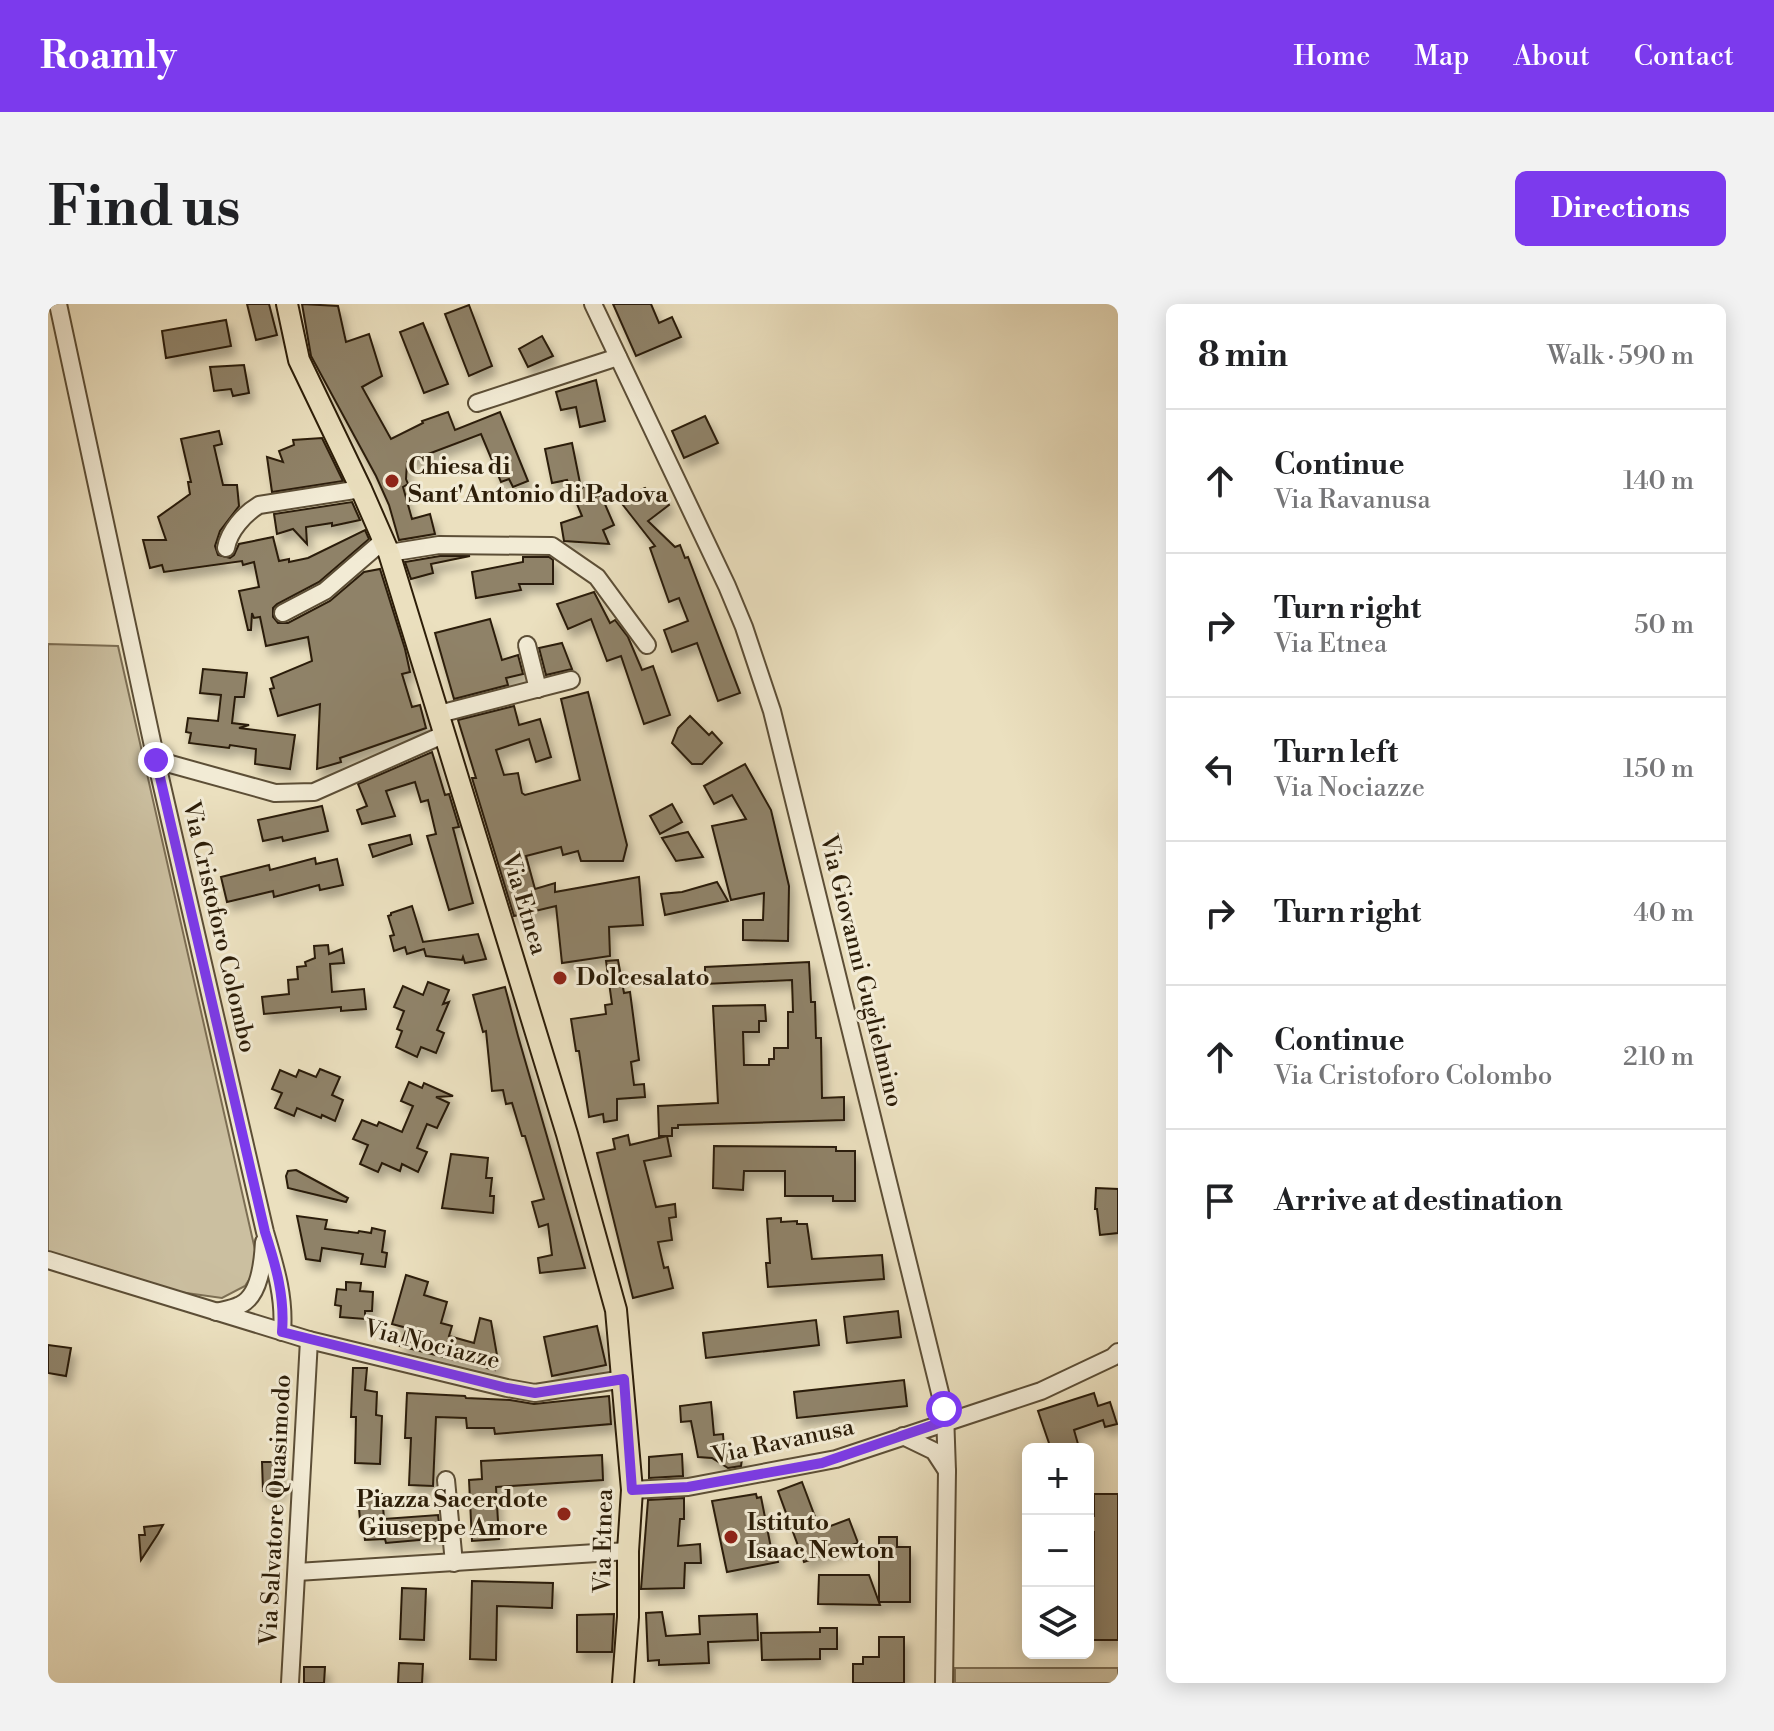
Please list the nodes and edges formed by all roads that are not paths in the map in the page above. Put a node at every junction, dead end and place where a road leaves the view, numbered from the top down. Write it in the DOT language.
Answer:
graph roads {
  1 [pos="58,304"];
  2 [pos="287,304"];
  3 [pos="593,304"];
  4 [pos="618,357"];
  5 [pos="477,403"];
  6 [pos="361,489"];
  7 [pos="386,546"];
  8 [pos="226,548"];
  9 [pos="283,613"];
  10 [pos="527,645"];
  11 [pos="647,645"];
  12 [pos="571,680"];
  13 [pos="538,689"];
  14 [pos="439,714"];
  15 [pos="445,734"];
  16 [pos="156,760"];
  17 [pos="265,1232"];
  18 [pos="48,1260"];
  19 [pos="243,1304"];
  20 [pos="216,1312"];
  21 [pos="251,1323"];
  22 [pos="282,1332"];
  23 [pos="309,1340"];
  24 [pos="1116,1357"];
  25 [pos="624,1379"];
  26 [pos="945,1421"];
  27 [pos="903,1436"];
  28 [pos="947,1471"];
  29 [pos="446,1480"];
  30 [pos="632,1490"];
  31 [pos="628,1551"];
  32 [pos="454,1563"];
  33 [pos="297,1572"];
  34 [pos="290,1683"];
  35 [pos="623,1683"];
  36 [pos="944,1683"];
  1 -- 16 [label="street, Via Cristoforo Colombo"];
  2 -- 6 [label="main road, Via Etnea"];
  3 -- 4 [label="street, Via Giovanni Guglielmino"];
  4 -- 5 [label="street"];
  4 -- 26 [label="street, Via Giovanni Guglielmino"];
  6 -- 7 [label="main road, Via Etnea"];
  6 -- 8 [label="street"];
  7 -- 9 [label="street"];
  7 -- 11 [label="street"];
  7 -- 14 [label="main road, Via Etnea"];
  10 -- 13 [label="street"];
  12 -- 13 [label="street"];
  13 -- 14 [label="street"];
  14 -- 15 [label="main road, Via Etnea"];
  15 -- 16 [label="street"];
  15 -- 25 [label="main road, Via Etnea"];
  16 -- 17 [label="street, Via Cristoforo Colombo"];
  17 -- 19 [label="street"];
  17 -- 22 [label="street, Via Cristoforo Colombo"];
  18 -- 20 [label="street, Via Nociazze"];
  19 -- 20 [label="street"];
  19 -- 21 [label="street"];
  20 -- 21 [label="street, Via Nociazze"];
  21 -- 22 [label="street, Via Nociazze"];
  22 -- 23 [label="street, Via Nociazze"];
  23 -- 25 [label="street, Via Nociazze"];
  23 -- 33 [label="street, Via Salvatore Quasimodo"];
  24 -- 26 [label="street, Via Ravanusa"];
  25 -- 30 [label="main road, Via Etnea"];
  26 -- 27 [label="street, Via Ravanusa"];
  26 -- 28 [label="street, Via Giovanni Guglielmino"];
  27 -- 28 [label="street"];
  27 -- 30 [label="street, Via Ravanusa"];
  28 -- 36 [label="street, Via Giovanni Guglielmino"];
  29 -- 32 [label="street"];
  30 -- 31 [label="main road, Via Etnea"];
  31 -- 32 [label="street"];
  31 -- 35 [label="main road, Via Etnea"];
  32 -- 33 [label="street"];
  33 -- 34 [label="street, Via Salvatore Quasimodo"];
}
